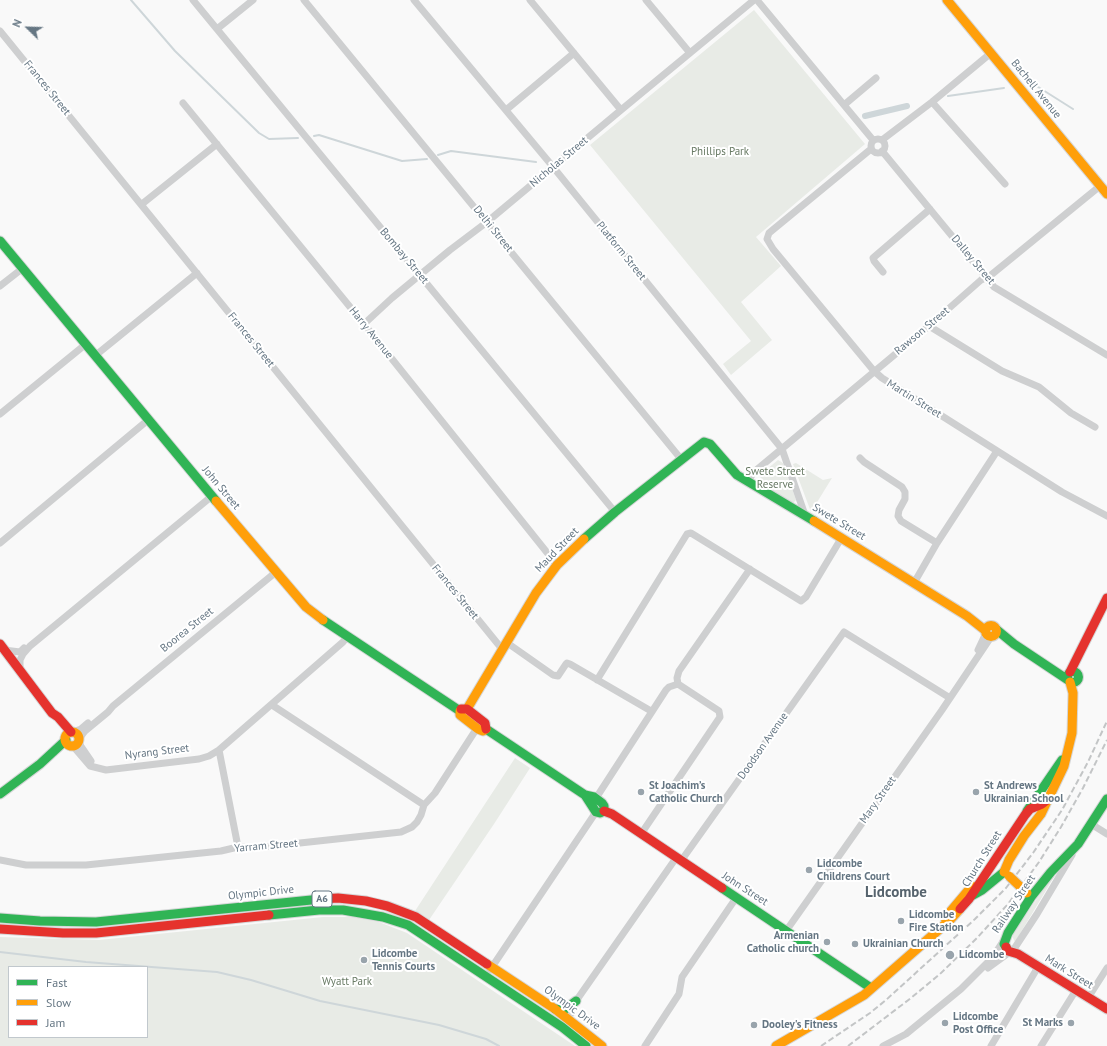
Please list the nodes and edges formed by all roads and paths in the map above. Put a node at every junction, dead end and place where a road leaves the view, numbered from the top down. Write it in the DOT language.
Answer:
graph roads {
  1 [pos="193,0"];
  2 [pos="253,0"];
  3 [pos="304,0"];
  4 [pos="414,0"];
  5 [pos="530,0"];
  6 [pos="646,0"];
  7 [pos="754,0"];
  8 [pos="757,0"];
  9 [pos="947,0"];
  10 [pos="217,29"];
  11 [pos="0,31"];
  12 [pos="574,53"];
  13 [pos="690,53"];
  14 [pos="991,53"];
  15 [pos="876,78"];
  16 [pos="932,102"];
  17 [pos="183,103"];
  18 [pos="844,105"];
  19 [pos="506,110"];
  20 [pos="621,110"];
  21 [pos="873,140"];
  22 [pos="882,140"];
  23 [pos="217,144"];
  24 [pos="871,149"];
  25 [pos="882,151"];
  26 [pos="553,167"];
  27 [pos="1004,184"];
  28 [pos="1100,186"];
  29 [pos="1107,194"];
  30 [pos="142,204"];
  31 [pos="930,209"];
  32 [pos="487,222"];
  33 [pos="0,241"];
  34 [pos="23,268"];
  35 [pos="883,272"];
  36 [pos="197,274"];
  37 [pos="420,275"];
  38 [pos="986,278"];
  39 [pos="0,286"];
  40 [pos="364,324"];
  41 [pos="928,326"];
  42 [pos="86,344"];
  43 [pos="96,355"];
  44 [pos="1107,355"];
  45 [pos="874,371"];
  46 [pos="0,414"];
  47 [pos="148,420"];
  48 [pos="1095,427"];
  49 [pos="704,442"];
  50 [pos="782,449"];
  51 [pos="997,452"];
  52 [pos="860,458"];
  53 [pos="681,459"];
  54 [pos="748,482"];
  55 [pos="212,496"];
  56 [pos="615,512"];
  57 [pos="805,515"];
  58 [pos="1107,516"];
  59 [pos="842,537"];
  60 [pos="0,543"];
  61 [pos="937,543"];
  62 [pos="557,565"];
  63 [pos="750,569"];
  64 [pos="276,572"];
  65 [pos="914,583"];
  66 [pos="1107,598"];
  67 [pos="990,632"];
  68 [pos="348,636"];
  69 [pos="504,645"];
  70 [pos="30,646"];
  71 [pos="2,647"];
  72 [pos="20,671"];
  73 [pos="1072,677"];
  74 [pos="597,680"];
  75 [pos="678,684"];
  76 [pos="950,698"];
  77 [pos="272,705"];
  78 [pos="464,710"];
  79 [pos="651,712"];
  80 [pos="477,728"];
  81 [pos="486,729"];
  82 [pos="72,739"];
  83 [pos="219,750"];
  84 [pos="1067,750"];
  85 [pos="1062,759"];
  86 [pos="0,794"];
  87 [pos="1107,799"];
  88 [pos="1047,800"];
  89 [pos="595,804"];
  90 [pos="424,806"];
  91 [pos="1039,806"];
  92 [pos="1025,815"];
  93 [pos="1091,824"];
  94 [pos="641,834"];
  95 [pos="1107,834"];
  96 [pos="1024,836"];
  97 [pos="1081,840"];
  98 [pos="238,847"];
  99 [pos="997,855"];
  100 [pos="0,860"];
  101 [pos="678,860"];
  102 [pos="1056,867"];
  103 [pos="1006,874"];
  104 [pos="992,882"];
  105 [pos="1053,886"];
  106 [pos="1029,895"];
  107 [pos="971,896"];
  108 [pos="736,898"];
  109 [pos="0,918"];
  110 [pos="1013,924"];
  111 [pos="0,929"];
  112 [pos="936,930"];
  113 [pos="786,931"];
  114 [pos="929,938"];
  115 [pos="1004,940"];
  116 [pos="1015,951"];
  117 [pos="492,966"];
  118 [pos="1038,967"];
  119 [pos="1107,968"];
  120 [pos="491,980"];
  121 [pos="871,988"];
  122 [pos="961,989"];
  123 [pos="1076,990"];
  124 [pos="1088,998"];
  125 [pos="576,1001"];
  126 [pos="555,1009"];
  127 [pos="1107,1009"];
  128 [pos="572,1013"];
  129 [pos="897,1043"];
  130 [pos="586,1046"];
  131 [pos="602,1046"];
  132 [pos="645,1046"];
  133 [pos="776,1046"];
  134 [pos="883,1046"];
  135 [pos="991,1046"];
  136 [pos="1041,1046"];
  1 -- 10 [label="street, Bombay Street"];
  2 -- 10 [label="street"];
  3 -- 32 [label="street, Delhi Street"];
  4 -- 19 [label="street, Platform Street"];
  5 -- 12 [label="street"];
  6 -- 13 [label="street"];
  7 -- 13 [label="street, Nicholas Street"];
  8 -- 18 [label="street"];
  9 -- 14 [label="main road, Bachell Avenue"];
  10 -- 37 [label="street, Bombay Street"];
  11 -- 30 [label="street, Frances Street"];
  12 -- 19 [label="street"];
  12 -- 20 [label="street"];
  13 -- 20 [label="street, Nicholas Street"];
  14 -- 16 [label="street"];
  14 -- 28 [label="main road, Bachell Avenue"];
  15 -- 18 [label="street"];
  16 -- 22 [label="street"];
  16 -- 27 [label="street"];
  17 -- 23 [label="street, Harry Avenue"];
  18 -- 21 [label="street"];
  19 -- 26 [label="street, Platform Street"];
  20 -- 26 [label="street, Nicholas Street"];
  21 -- 22 [label="street"];
  21 -- 24 [label="street"];
  22 -- 25 [label="street"];
  23 -- 30 [label="street"];
  23 -- 40 [label="street, Harry Avenue"];
  24 -- 25 [label="street"];
  24 -- 45 [label="street, Martin Street"];
  25 -- 31 [label="street, Dalley Street"];
  26 -- 32 [label="street, Nicholas Street"];
  26 -- 50 [label="street, Platform Street"];
  28 -- 29 [label="main road, Bachell Avenue"];
  28 -- 38 [label="street, Rawson Street"];
  30 -- 36 [label="street, Frances Street"];
  31 -- 35 [label="street"];
  31 -- 38 [label="street, Dalley Street"];
  32 -- 37 [label="street, Nicholas Street"];
  32 -- 53 [label="street, Delhi Street"];
  33 -- 34 [label="main road, John Street"];
  34 -- 39 [label="street"];
  34 -- 42 [label="main road, John Street"];
  36 -- 43 [label="street"];
  36 -- 69 [label="street, Frances Street"];
  37 -- 40 [label="street, Nicholas Street"];
  37 -- 56 [label="street, Bombay Street"];
  38 -- 41 [label="street, Rawson Street"];
  38 -- 44 [label="street, Dalley Street"];
  40 -- 62 [label="street, Harry Avenue"];
  41 -- 45 [label="street, Rawson Street"];
  41 -- 48 [label="street"];
  42 -- 43 [label="main road, John Street"];
  42 -- 46 [label="street"];
  43 -- 47 [label="main road, John Street"];
  45 -- 50 [label="street, Rawson Street"];
  45 -- 51 [label="street, Martin Street"];
  47 -- 55 [label="main road, John Street"];
  47 -- 60 [label="street"];
  49 -- 53 [label="main road, Maud Street"];
  49 -- 54 [label="main road, Swete Street"];
  50 -- 54 [label="street, Rawson Street"];
  50 -- 57 [label="street, Platform Street"];
  51 -- 58 [label="street, Martin Street"];
  51 -- 61 [label="street"];
  52 -- 61 [label="street"];
  53 -- 56 [label="main road, Maud Street"];
  54 -- 57 [label="main road, Swete Street"];
  55 -- 64 [label="main road, John Street"];
  55 -- 70 [label="street"];
  56 -- 62 [label="main road, Maud Street"];
  57 -- 59 [label="main road, Swete Street"];
  59 -- 63 [label="street"];
  59 -- 65 [label="main road, Swete Street"];
  61 -- 65 [label="street"];
  62 -- 69 [label="main road, Maud Street"];
  63 -- 74 [label="street"];
  63 -- 75 [label="street"];
  64 -- 68 [label="main road, John Street"];
  64 -- 82 [label="street, Boorea Street"];
  65 -- 67 [label="main road, Swete Street"];
  66 -- 73 [label="main road, Church Street"];
  67 -- 73 [label="main road, Swete Street"];
  67 -- 76 [label="street, Mary Street"];
  68 -- 77 [label="street, Nyrang Street"];
  68 -- 78 [label="main road, John Street"];
  69 -- 74 [label="street, Frances Street"];
  69 -- 78 [label="main road, Maud Street"];
  70 -- 71 [label="street"];
  70 -- 72 [label="street"];
  71 -- 72 [label="main road, Nyrang Street"];
  72 -- 82 [label="main road, Nyrang Street"];
  73 -- 84 [label="main road, Church Street"];
  74 -- 79 [label="street"];
  75 -- 79 [label="street"];
  75 -- 94 [label="street"];
  76 -- 101 [label="street, Doodson Avenue"];
  76 -- 113 [label="street, Mary Street"];
  77 -- 83 [label="street, Nyrang Street"];
  77 -- 90 [label="street"];
  78 -- 80 [label="main road"];
  78 -- 81 [label="main road"];
  79 -- 89 [label="street"];
  80 -- 81 [label="main road"];
  80 -- 90 [label="street, Yarram Street"];
  81 -- 89 [label="main road, John Street"];
  82 -- 83 [label="street, Nyrang Street"];
  82 -- 86 [label="main road, Boorea Street"];
  83 -- 98 [label="street"];
  84 -- 85 [label="main road"];
  84 -- 88 [label="main road, Church Street"];
  85 -- 91 [label="main road"];
  85 -- 92 [label="main road"];
  87 -- 93 [label="main road, Railway Street"];
  88 -- 91 [label="main road, Church Street"];
  88 -- 96 [label="main road, Church Street"];
  89 -- 94 [label="main road, John Street"];
  89 -- 117 [label="street"];
  90 -- 98 [label="street, Yarram Street"];
  91 -- 92 [label="main road, Church Street"];
  91 -- 96 [label="main road"];
  92 -- 99 [label="main road, Church Street"];
  93 -- 95 [label="street"];
  93 -- 97 [label="main road, Railway Street"];
  94 -- 101 [label="main road, John Street"];
  96 -- 103 [label="main road, Church Street"];
  97 -- 102 [label="main road, Railway Street"];
  97 -- 105 [label="street, Railway Street"];
  98 -- 100 [label="street, Yarram Street"];
  99 -- 107 [label="main road, Church Street"];
  99 -- 112 [label="main road"];
  101 -- 108 [label="main road, John Street"];
  101 -- 125 [label="street, Doodson Avenue"];
  102 -- 105 [label="street, Railway Street"];
  102 -- 106 [label="main road, Railway Street"];
  103 -- 104 [label="main road, Church Street"];
  103 -- 106 [label="main road, bridge"];
  104 -- 107 [label="main road, Church Street"];
  104 -- 114 [label="main road"];
  105 -- 116 [label="street, Railway Street"];
  106 -- 110 [label="main road, Railway Street"];
  107 -- 112 [label="main road"];
  107 -- 114 [label="main road"];
  108 -- 113 [label="main road, John Street"];
  108 -- 132 [label="street"];
  109 -- 117 [label="main road, Olympic Drive / A6"];
  110 -- 115 [label="main road, Railway Street"];
  110 -- 116 [label="main road"];
  111 -- 120 [label="main road, Olympic Drive / A6"];
  112 -- 114 [label="main road"];
  113 -- 121 [label="main road, John Street"];
  114 -- 121 [label="main road"];
  115 -- 116 [label="main road"];
  115 -- 122 [label="street, Railway Street"];
  116 -- 118 [label="main road, Mark Street"];
  116 -- 122 [label="street, Railway Street"];
  117 -- 120 [label="street"];
  117 -- 126 [label="main road, Olympic Drive / A6"];
  118 -- 123 [label="main road, Mark Street"];
  118 -- 135 [label="street"];
  119 -- 124 [label="street"];
  120 -- 130 [label="main road, Olympic Drive / A6"];
  121 -- 133 [label="main road"];
  122 -- 129 [label="street, Railway Street"];
  123 -- 124 [label="main road, Mark Street"];
  123 -- 136 [label="street"];
  124 -- 127 [label="main road, Mark Street"];
  125 -- 126 [label="main road"];
  125 -- 128 [label="street, Doodson Avenue"];
  126 -- 131 [label="main road, Olympic Drive / A6"];
  129 -- 134 [label="street, Railway Street"];
}
